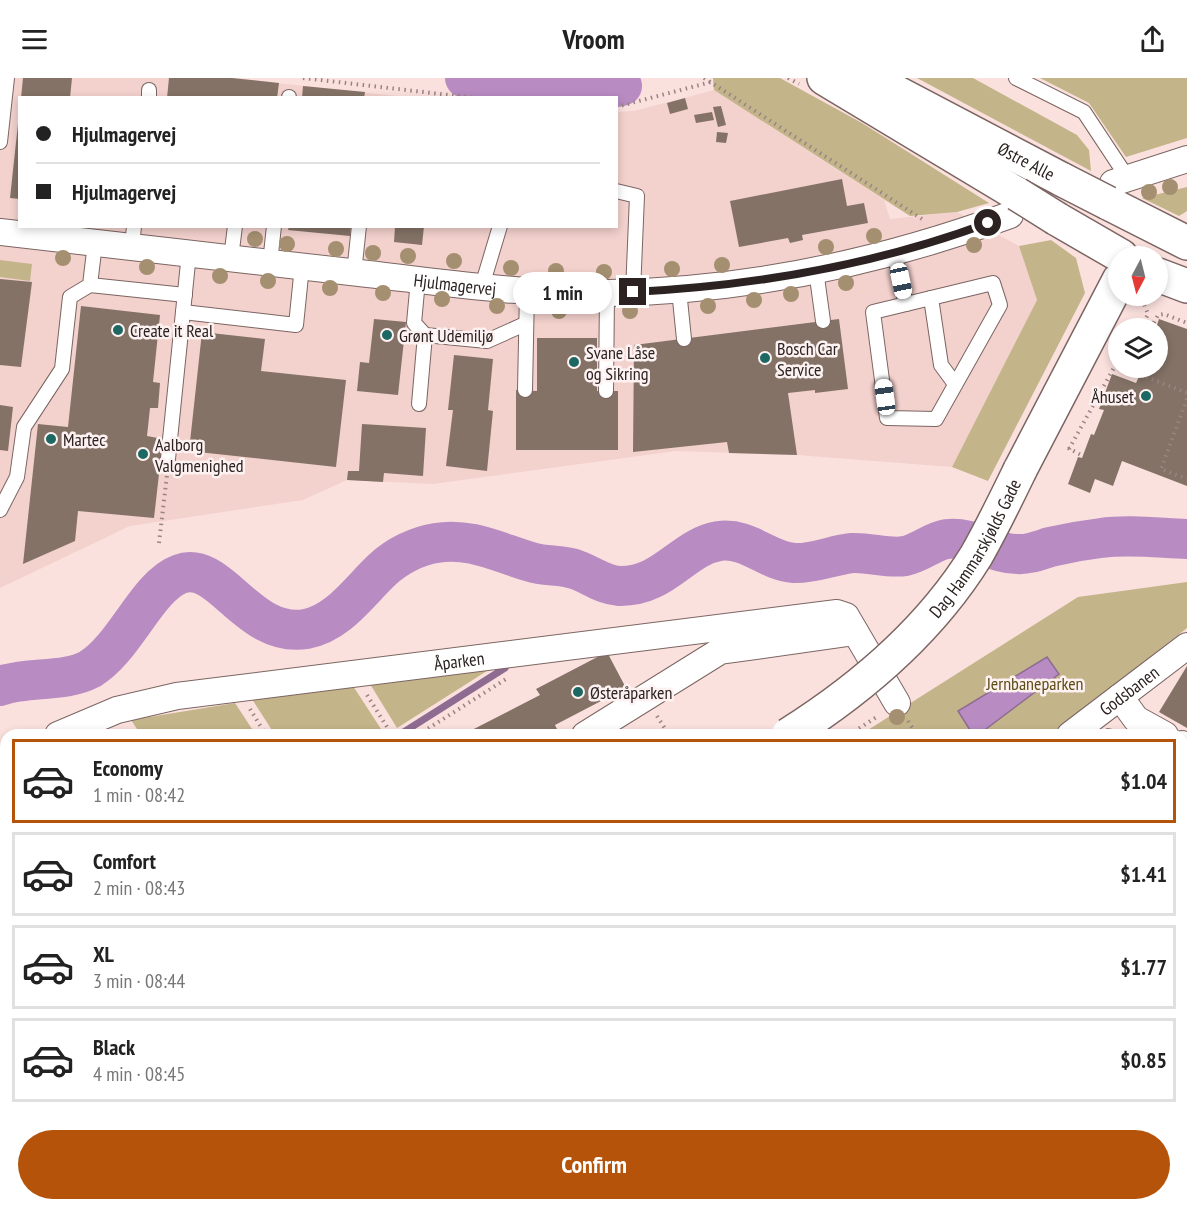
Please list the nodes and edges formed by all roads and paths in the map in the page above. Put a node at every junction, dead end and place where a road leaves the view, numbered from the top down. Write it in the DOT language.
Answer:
graph roads {
  1 [pos="7,78"];
  2 [pos="303,78"];
  3 [pos="704,78"];
  4 [pos="824,78"];
  5 [pos="869,78"];
  6 [pos="1016,78"];
  7 [pos="711,82"];
  8 [pos="458,96"];
  9 [pos="618,106"];
  10 [pos="0,142"];
  11 [pos="1187,159"];
  12 [pos="1116,188"];
  13 [pos="618,191"];
  14 [pos="1014,205"];
  15 [pos="1149,224"];
  16 [pos="235,228"];
  17 [pos="274,228"];
  18 [pos="359,228"];
  19 [pos="499,228"];
  20 [pos="0,232"];
  21 [pos="133,237"];
  22 [pos="944,239"];
  23 [pos="94,243"];
  24 [pos="1187,243"];
  25 [pos="1137,246"];
  26 [pos="1108,248"];
  27 [pos="189,253"];
  28 [pos="894,253"];
  29 [pos="231,258"];
  30 [pos="270,263"];
  31 [pos="302,267"];
  32 [pos="816,270"];
  33 [pos="354,273"];
  34 [pos="418,280"];
  35 [pos="90,285"];
  36 [pos="482,286"];
  37 [pos="1168,286"];
  38 [pos="1187,286"];
  39 [pos="679,290"];
  40 [pos="526,291"];
  41 [pos="633,292"];
  42 [pos="607,293"];
  43 [pos="185,295"];
  44 [pos="931,298"];
  45 [pos="906,304"];
  46 [pos="1126,306"];
  47 [pos="183,312"];
  48 [pos="1156,318"];
  49 [pos="823,321"];
  50 [pos="1187,323"];
  51 [pos="525,324"];
  52 [pos="425,335"];
  53 [pos="684,339"];
  54 [pos="1109,378"];
  55 [pos="1149,378"];
  56 [pos="955,384"];
  57 [pos="525,390"];
  58 [pos="606,391"];
  59 [pos="1187,393"];
  60 [pos="1187,399"];
  61 [pos="419,404"];
  62 [pos="1083,456"];
  63 [pos="168,459"];
  64 [pos="1187,479"];
  65 [pos="0,510"];
  66 [pos="159,543"];
  67 [pos="855,632"];
  68 [pos="1187,646"];
  69 [pos="354,674"];
  70 [pos="514,674"];
  71 [pos="1120,697"];
  72 [pos="897,704"];
  73 [pos="71,729"];
  74 [pos="389,729"];
  75 [pos="427,729"];
  76 [pos="595,729"];
  77 [pos="797,729"];
  78 [pos="858,729"];
  79 [pos="1078,729"];
  80 [pos="1154,729"];
  1 -- 10 [label="lane"];
  2 -- 8 [label="path"];
  3 -- 7 [label="path"];
  4 -- 14 [label="street, Østre Alle"];
  5 -- 12 [label="street, Østre Alle, bridge"];
  6 -- 12 [label="lane"];
  7 -- 9 [label="path"];
  7 -- 22 [label="path"];
  11 -- 12 [label="street"];
  12 -- 15 [label="street, Østre Alle"];
  13 -- 41 [label="lane"];
  14 -- 22 [label="street, Hjulmagervej"];
  14 -- 26 [label="street, Østre Alle, bridge"];
  15 -- 24 [label="street, Østre Alle"];
  15 -- 25 [label="street"];
  16 -- 29 [label="lane"];
  17 -- 30 [label="lane"];
  18 -- 33 [label="lane"];
  19 -- 36 [label="lane"];
  20 -- 23 [label="street, Hjulmagervej"];
  21 -- 23 [label="street, Hjulmagervej"];
  21 -- 27 [label="street, Hjulmagervej"];
  22 -- 28 [label="street, Hjulmagervej"];
  23 -- 35 [label="lane"];
  27 -- 29 [label="street, Hjulmagervej"];
  27 -- 43 [label="lane"];
  28 -- 32 [label="street, Hjulmagervej"];
  28 -- 45 [label="lane"];
  29 -- 30 [label="street, Hjulmagervej"];
  30 -- 31 [label="street, Hjulmagervej"];
  31 -- 33 [label="street, Hjulmagervej"];
  31 -- 47 [label="lane"];
  32 -- 39 [label="street, Hjulmagervej"];
  32 -- 49 [label="lane"];
  33 -- 34 [label="street, Hjulmagervej"];
  34 -- 36 [label="street, Hjulmagervej"];
  34 -- 52 [label="lane"];
  35 -- 43 [label="lane"];
  35 -- 65 [label="lane"];
  36 -- 40 [label="street, Hjulmagervej"];
  37 -- 38 [label="street"];
  39 -- 41 [label="street, Hjulmagervej"];
  39 -- 53 [label="lane"];
  40 -- 42 [label="street, Hjulmagervej"];
  40 -- 51 [label="lane"];
  41 -- 42 [label="street, Hjulmagervej"];
  42 -- 58 [label="lane"];
  43 -- 47 [label="lane"];
  44 -- 45 [label="lane"];
  44 -- 56 [label="lane"];
  44 -- 56 [label="lane"];
  45 -- 56 [label="lane"];
  46 -- 77 [label="street, Dag Hammarskjølds Gade, bridge"];
  47 -- 63 [label="lane"];
  48 -- 50 [label="path"];
  51 -- 52 [label="lane"];
  51 -- 57 [label="lane"];
  52 -- 61 [label="lane"];
  54 -- 62 [label="path"];
  55 -- 59 [label="path"];
  60 -- 64 [label="path"];
  63 -- 66 [label="path"];
  67 -- 69 [label="street, Åparken"];
  67 -- 72 [label="street, Åparken"];
  67 -- 76 [label="street"];
  68 -- 71 [label="street, Godsbanen"];
  69 -- 73 [label="street, Åparken"];
  69 -- 74 [label="path"];
  70 -- 75 [label="path"];
  71 -- 79 [label="street, Godsbanen"];
  71 -- 80 [label="street"];
  72 -- 78 [label="path"];
}
